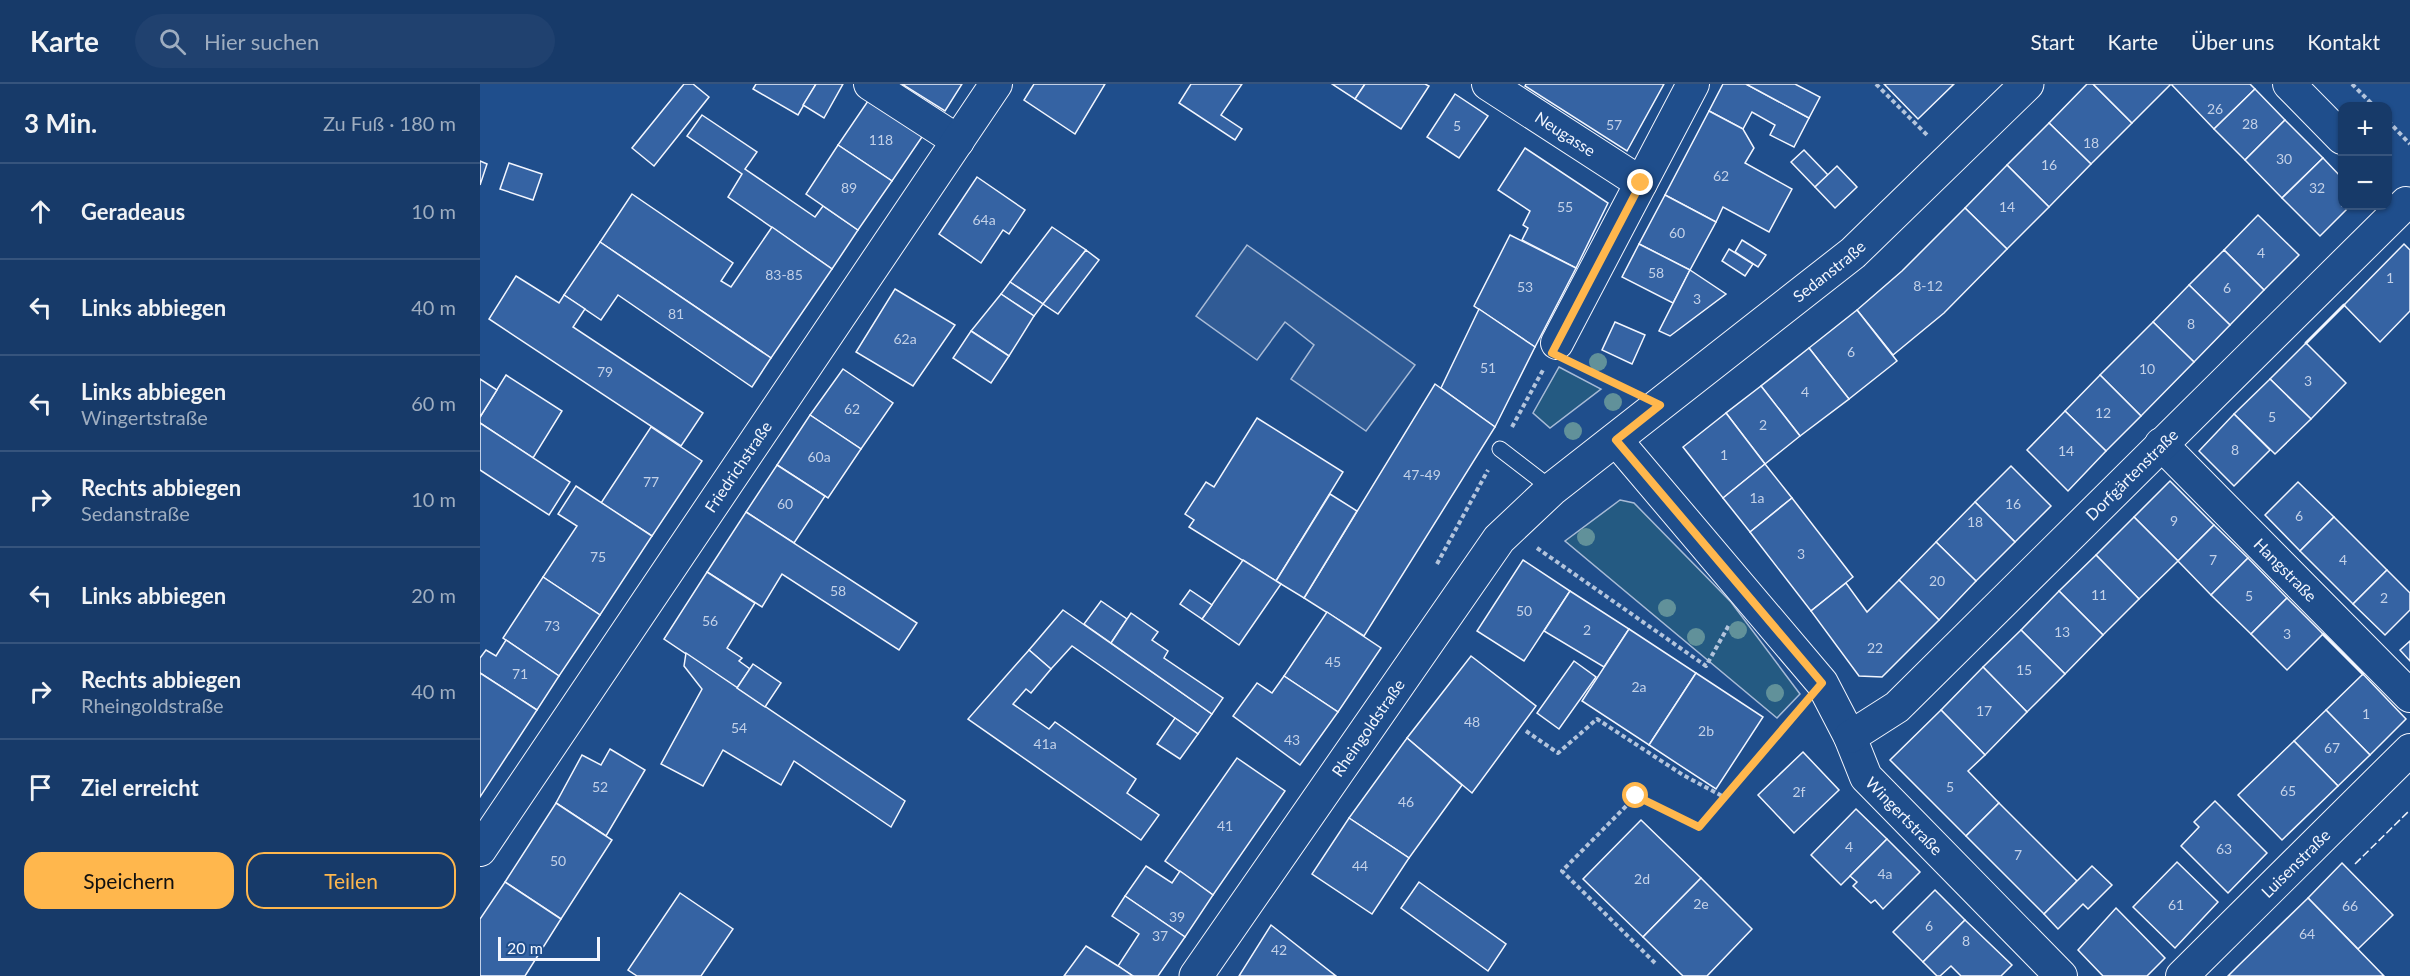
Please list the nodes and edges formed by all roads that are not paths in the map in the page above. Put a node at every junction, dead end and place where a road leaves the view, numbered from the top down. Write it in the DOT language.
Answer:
graph roads {
  1 [pos="870,84"];
  2 [pos="996,84"];
  3 [pos="1488,84"];
  4 [pos="1693,84"];
  5 [pos="2027,84"];
  6 [pos="2289,84"];
  7 [pos="2338,133"];
  8 [pos="958,141"];
  9 [pos="1641,183"];
  10 [pos="2401,198"];
  11 [pos="1555,348"];
  12 [pos="1616,440"];
  13 [pos="2162,444"];
  14 [pos="1500,449"];
  15 [pos="1552,489"];
  16 [pos="2410,696"];
  17 [pos="1850,737"];
  18 [pos="2410,750"];
  19 [pos="480,850"];
  20 [pos="1196,976"];
  21 [pos="2061,976"];
  22 [pos="2182,976"];
  1 -- 8 [label="street"];
  2 -- 8 [label="street, Friedrichstraße"];
  3 -- 9 [label="street, Neugasse"];
  4 -- 9 [label="street"];
  5 -- 12 [label="street, Sedanstraße"];
  6 -- 7 [label="street"];
  8 -- 19 [label="street, Friedrichstraße"];
  9 -- 11 [label="street"];
  10 -- 13 [label="street, Dorfgärtenstraße"];
  12 -- 15 [label="street, Rheingoldstraße"];
  12 -- 17 [label="street, Wingertstraße"];
  13 -- 16 [label="street, Hangstraße"];
  13 -- 17 [label="street, Dorfgärtenstraße"];
  14 -- 15 [label="lane"];
  15 -- 20 [label="street, Rheingoldstraße"];
  17 -- 21 [label="street, Wingertstraße"];
  18 -- 22 [label="street, Luisenstraße"];
}
